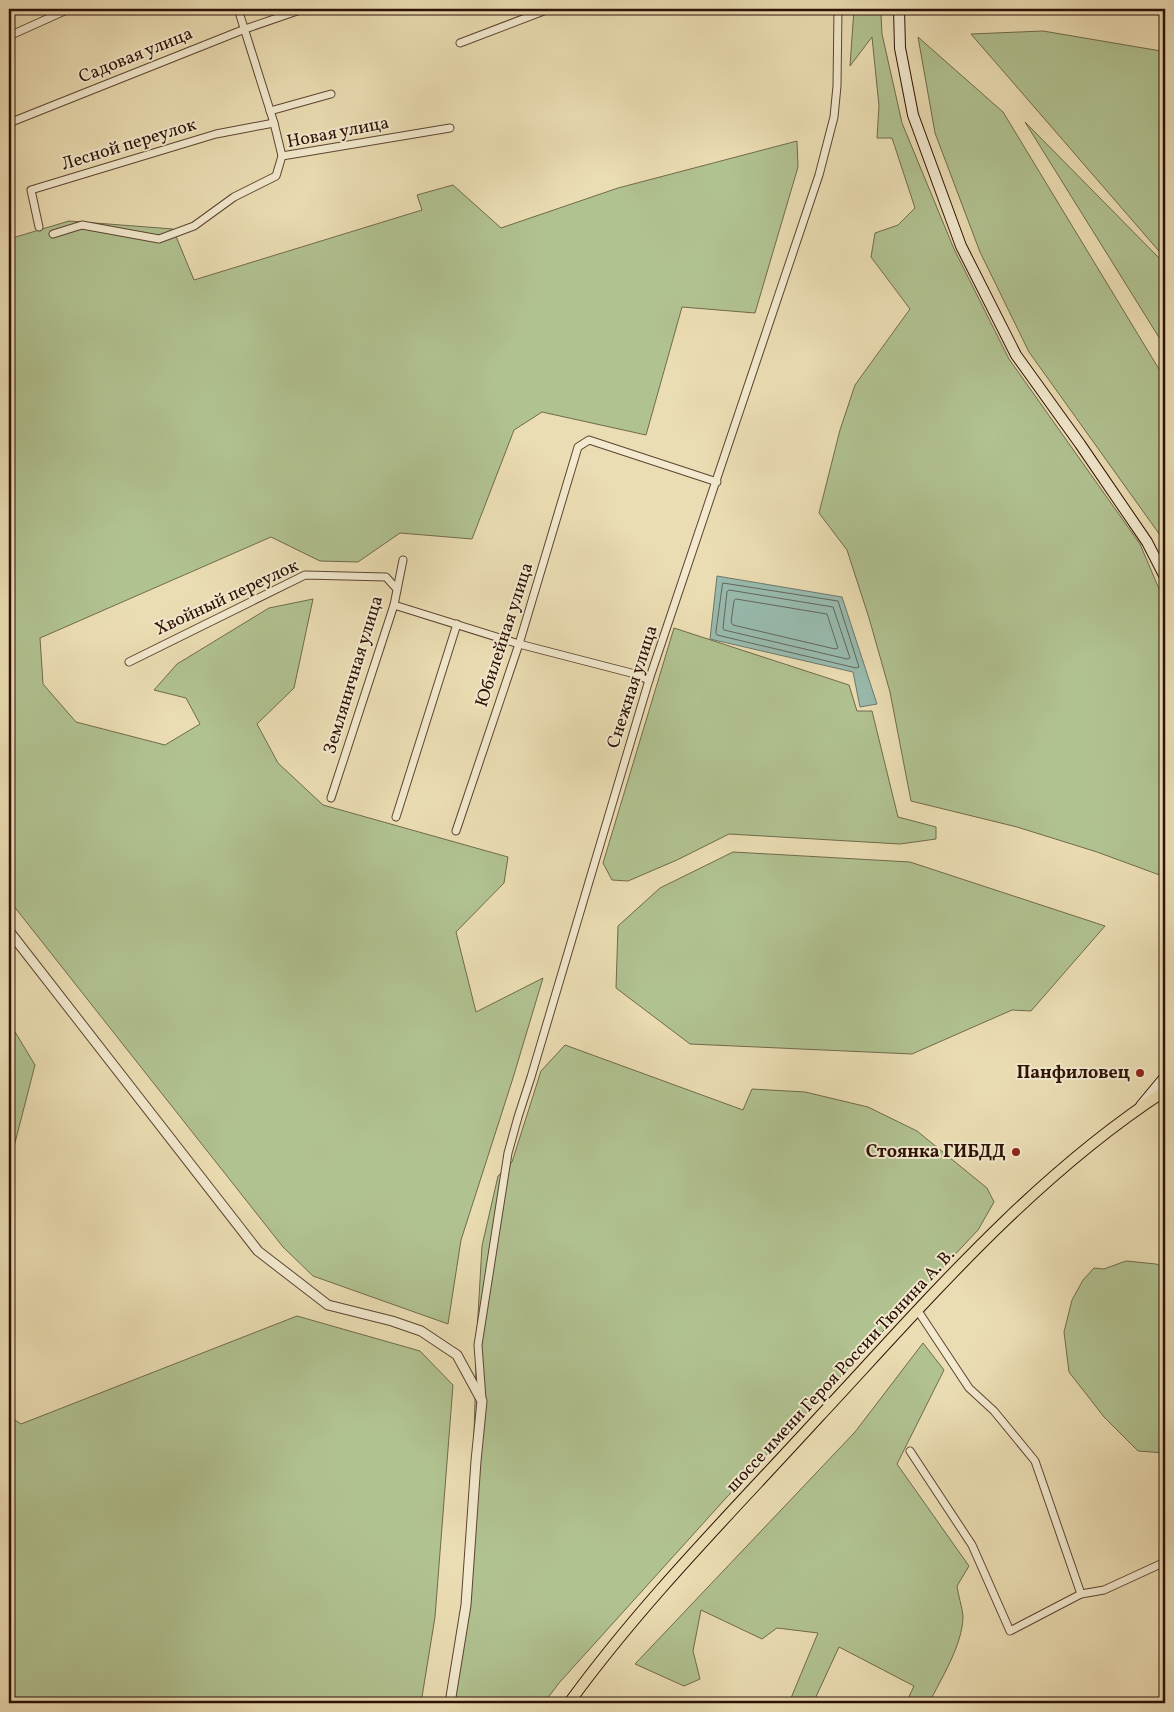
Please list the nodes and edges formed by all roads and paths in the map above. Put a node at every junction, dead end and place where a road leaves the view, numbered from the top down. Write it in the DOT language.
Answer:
graph roads {
  1 [pos="69,9"];
  2 [pos="238,9"];
  3 [pos="303,9"];
  4 [pos="549,9"];
  5 [pos="838,9"];
  6 [pos="899,9"];
  7 [pos="245,29"];
  8 [pos="9,36"];
  9 [pos="460,43"];
  10 [pos="331,94"];
  11 [pos="270,111"];
  12 [pos="9,123"];
  13 [pos="274,123"];
  14 [pos="450,128"];
  15 [pos="282,156"];
  16 [pos="40,227"];
  17 [pos="53,234"];
  18 [pos="717,482"];
  19 [pos="403,560"];
  20 [pos="1165,577"];
  21 [pos="396,588"];
  22 [pos="394,606"];
  23 [pos="457,624"];
  24 [pos="519,644"];
  25 [pos="129,662"];
  26 [pos="649,680"];
  27 [pos="331,798"];
  28 [pos="396,817"];
  29 [pos="456,831"];
  30 [pos="9,931"];
  31 [pos="1165,1078"];
  32 [pos="1165,1091"];
  33 [pos="1139,1108"];
  34 [pos="918,1311"];
  35 [pos="482,1401"];
  36 [pos="910,1451"];
  37 [pos="1165,1562"];
  38 [pos="1081,1594"];
  39 [pos="450,1703"];
  40 [pos="569,1703"];
  1 -- 8 [label="street"];
  2 -- 7 [label="street"];
  3 -- 7 [label="street, Садовая улица"];
  4 -- 9 [label="street"];
  5 -- 18 [label="street, Снежная улица"];
  6 -- 20 [label="main road"];
  7 -- 11 [label="street"];
  7 -- 12 [label="street, Садовая улица"];
  10 -- 11 [label="street"];
  11 -- 13 [label="street"];
  13 -- 15 [label="street"];
  13 -- 16 [label="street, Лесной переулок"];
  14 -- 15 [label="street, Новая улица"];
  15 -- 17 [label="street, Новая улица"];
  18 -- 24 [label="street, Юбилейная улица"];
  18 -- 26 [label="street, Снежная улица"];
  19 -- 21 [label="street, Земляничная улица"];
  21 -- 22 [label="street, Земляничная улица"];
  21 -- 25 [label="street, Хвойный переулок"];
  22 -- 23 [label="street"];
  22 -- 27 [label="street, Земляничная улица"];
  23 -- 24 [label="street"];
  23 -- 28 [label="street"];
  24 -- 26 [label="street"];
  24 -- 29 [label="street, Юбилейная улица"];
  26 -- 35 [label="street, Снежная улица"];
  30 -- 35 [label="street"];
  31 -- 33 [label="main road"];
  32 -- 33 [label="main road, шоссе имени Героя России Тюнина А. В."];
  33 -- 34 [label="main road, шоссе имени Героя России Тюнина А. В."];
  34 -- 38 [label="street"];
  34 -- 40 [label="main road, шоссе имени Героя России Тюнина А. В."];
  35 -- 39 [label="street"];
  36 -- 38 [label="street"];
  37 -- 38 [label="street"];
}
